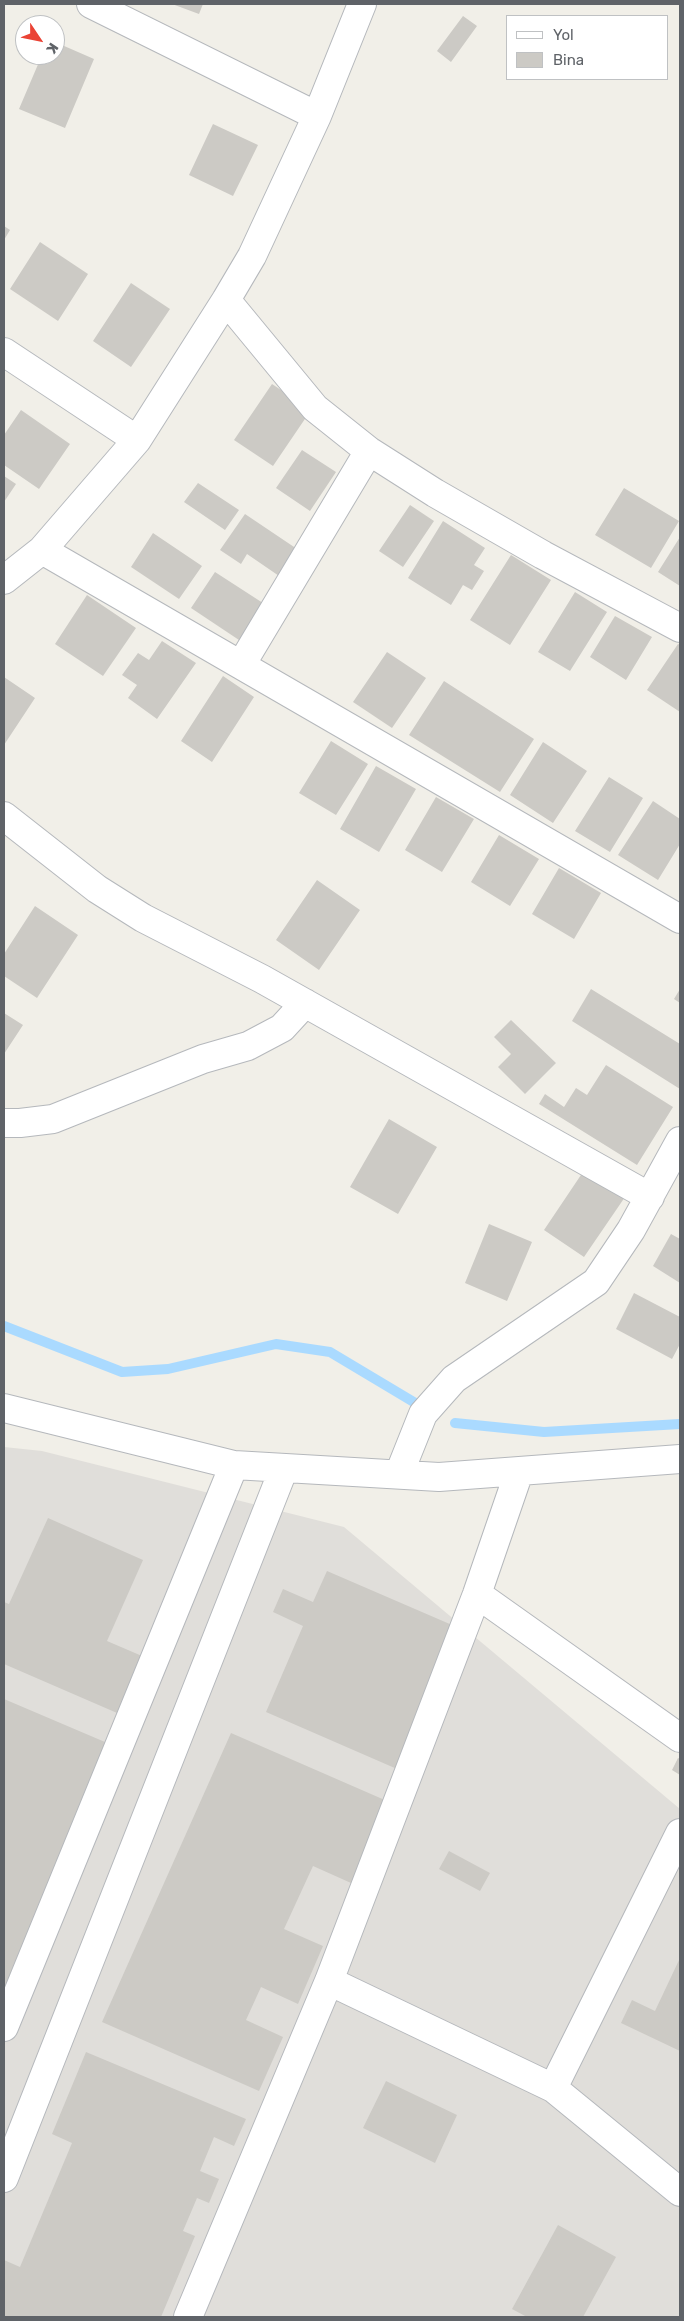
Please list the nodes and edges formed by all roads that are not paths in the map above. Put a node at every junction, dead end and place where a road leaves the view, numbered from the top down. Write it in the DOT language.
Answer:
graph roads {
  1 [pos="91,4"];
  2 [pos="362,4"];
  3 [pos="317,116"];
  4 [pos="226,300"];
  5 [pos="4,352"];
  6 [pos="137,440"];
  7 [pos="369,451"];
  8 [pos="42,550"];
  9 [pos="4,580"];
  10 [pos="680,628"];
  11 [pos="240,665"];
  12 [pos="4,816"];
  13 [pos="680,919"];
  14 [pos="305,1002"];
  15 [pos="4,1123"];
  16 [pos="680,1141"];
  17 [pos="650,1197"];
  18 [pos="6,1415"];
  19 [pos="680,1459"];
  20 [pos="234,1465"];
  21 [pos="284,1468"];
  22 [pos="519,1472"];
  23 [pos="400,1474"];
  24 [pos="476,1594"];
  25 [pos="680,1738"];
  26 [pos="680,1833"];
  27 [pos="329,1981"];
  28 [pos="4,2028"];
  29 [pos="553,2088"];
  30 [pos="4,2178"];
  31 [pos="680,2192"];
  32 [pos="188,2317"];
  1 -- 3 [label="street"];
  2 -- 3 [label="street"];
  3 -- 4 [label="street"];
  4 -- 6 [label="street"];
  4 -- 7 [label="street"];
  5 -- 6 [label="street"];
  6 -- 8 [label="street"];
  7 -- 10 [label="street"];
  7 -- 11 [label="street"];
  8 -- 9 [label="street"];
  8 -- 11 [label="street"];
  11 -- 13 [label="street"];
  12 -- 14 [label="street"];
  14 -- 15 [label="street"];
  14 -- 17 [label="street"];
  16 -- 17 [label="street"];
  17 -- 23 [label="street"];
  18 -- 20 [label="street"];
  19 -- 22 [label="street"];
  20 -- 21 [label="street"];
  20 -- 28 [label="street"];
  21 -- 23 [label="street"];
  21 -- 30 [label="street"];
  22 -- 23 [label="street"];
  22 -- 24 [label="street"];
  24 -- 25 [label="street"];
  24 -- 27 [label="street"];
  26 -- 29 [label="street"];
  27 -- 29 [label="street"];
  27 -- 32 [label="street"];
  29 -- 31 [label="street"];
}
